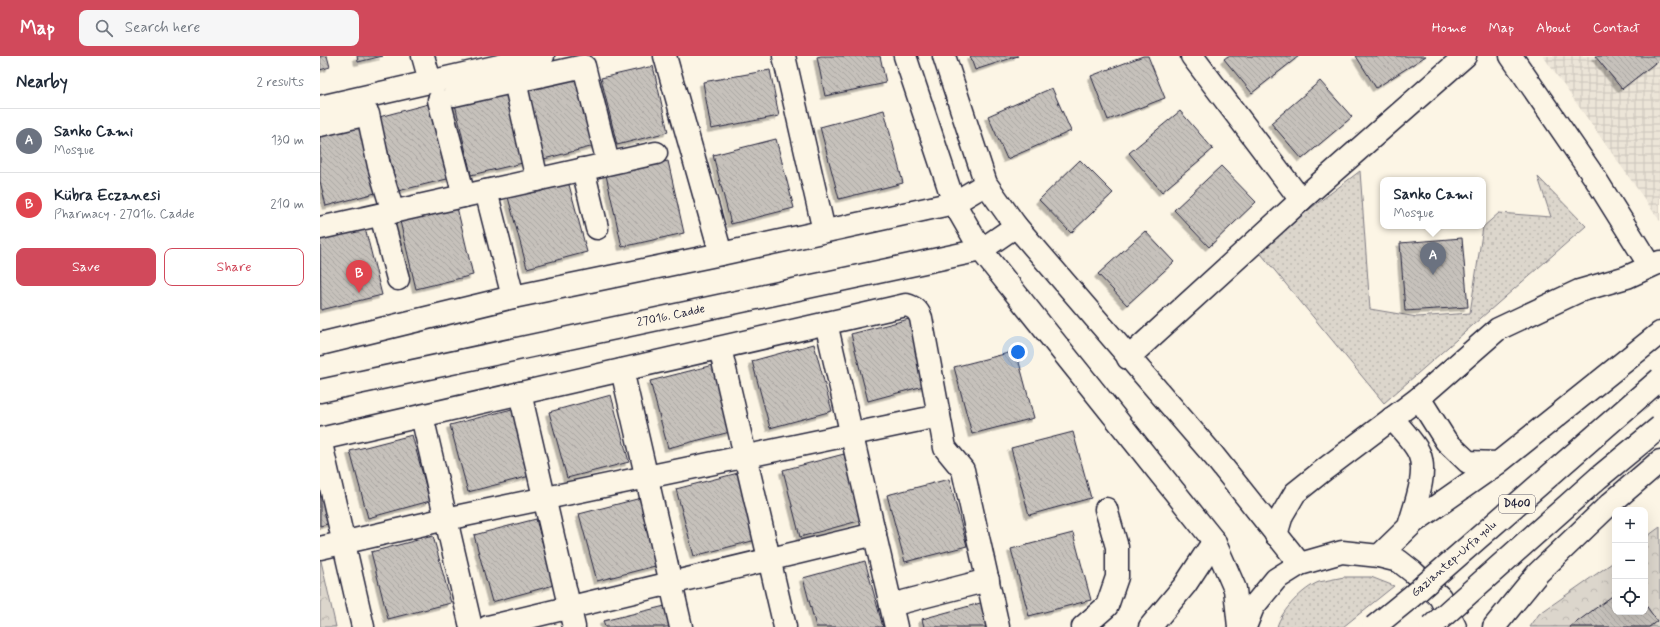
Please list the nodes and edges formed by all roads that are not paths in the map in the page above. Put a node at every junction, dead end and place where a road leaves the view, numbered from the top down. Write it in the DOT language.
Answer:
graph roads {
  1 [pos="423,56"];
  2 [pos="543,56"];
  3 [pos="665,56"];
  4 [pos="784,56"];
  5 [pos="905,56"];
  6 [pos="944,56"];
  7 [pos="1192,56"];
  8 [pos="1466,56"];
  9 [pos="1511,56"];
  10 [pos="513,72"];
  11 [pos="441,92"];
  12 [pos="320,106"];
  13 [pos="320,125"];
  14 [pos="656,153"];
  15 [pos="608,163"];
  16 [pos="583,169"];
  17 [pos="537,180"];
  18 [pos="986,184"];
  19 [pos="486,191"];
  20 [pos="464,196"];
  21 [pos="1301,200"];
  22 [pos="954,203"];
  23 [pos="386,213"];
  24 [pos="1016,226"];
  25 [pos="320,228"];
  26 [pos="597,228"];
  27 [pos="824,231"];
  28 [pos="981,250"];
  29 [pos="721,254"];
  30 [pos="1655,264"];
  31 [pos="398,279"];
  32 [pos="513,297"];
  33 [pos="826,323"];
  34 [pos="1660,333"];
  35 [pos="320,344"];
  36 [pos="720,348"];
  37 [pos="1128,358"];
  38 [pos="622,370"];
  39 [pos="1660,380"];
  40 [pos="320,391"];
  41 [pos="520,394"];
  42 [pos="1419,398"];
  43 [pos="422,416"];
  44 [pos="939,416"];
  45 [pos="1392,418"];
  46 [pos="1660,427"];
  47 [pos="852,435"];
  48 [pos="320,439"];
  49 [pos="745,457"];
  50 [pos="1660,462"];
  51 [pos="1498,463"];
  52 [pos="647,478"];
  53 [pos="544,499"];
  54 [pos="1106,509"];
  55 [pos="446,520"];
  56 [pos="1409,526"];
  57 [pos="875,534"];
  58 [pos="1276,535"];
  59 [pos="1214,541"];
  60 [pos="344,542"];
  61 [pos="320,548"];
  62 [pos="1379,556"];
  63 [pos="769,560"];
  64 [pos="1300,564"];
  65 [pos="988,580"];
  66 [pos="671,583"];
  67 [pos="891,605"];
  68 [pos="572,617"];
  69 [pos="363,627"];
  70 [pos="471,627"];
  71 [pos="488,627"];
  72 [pos="681,627"];
  73 [pos="785,627"];
  74 [pos="896,627"];
  75 [pos="998,627"];
  76 [pos="1083,627"];
  77 [pos="1150,627"];
  78 [pos="1239,627"];
  79 [pos="1245,627"];
  80 [pos="1374,627"];
  81 [pos="1431,627"];
  82 [pos="1455,627"];
  83 [pos="1494,627"];
  1 -- 11 [label="main road"];
  2 -- 10 [label="main road"];
  3 -- 29 [label="main road"];
  4 -- 27 [label="main road"];
  5 -- 22 [label="main road"];
  6 -- 18 [label="main road"];
  7 -- 21 [label="main road"];
  8 -- 21 [label="main road"];
  9 -- 30 [label="main road"];
  10 -- 11 [label="main road"];
  10 -- 15 [label="main road"];
  10 -- 17 [label="main road"];
  11 -- 12 [label="main road"];
  11 -- 20 [label="main road"];
  13 -- 23 [label="main road"];
  14 -- 15 [label="main road"];
  15 -- 16 [label="main road"];
  16 -- 17 [label="main road"];
  16 -- 26 [label="main road"];
  17 -- 19 [label="main road"];
  18 -- 22 [label="main road"];
  18 -- 24 [label="main road"];
  19 -- 20 [label="main road"];
  19 -- 32 [label="main road"];
  20 -- 23 [label="main road"];
  21 -- 37 [label="main road"];
  22 -- 27 [label="main road"];
  22 -- 28 [label="main road"];
  23 -- 25 [label="main road"];
  23 -- 31 [label="main road"];
  24 -- 28 [label="main road, 27016. Cadde"];
  24 -- 37 [label="main road"];
  27 -- 29 [label="main road"];
  28 -- 40 [label="main road, 27016. Cadde"];
  28 -- 59 [label="main road"];
  29 -- 32 [label="main road"];
  30 -- 42 [label="main road"];
  32 -- 35 [label="main road"];
  33 -- 36 [label="main road"];
  33 -- 44 [label="main road"];
  33 -- 47 [label="main road"];
  34 -- 51 [label="main road"];
  36 -- 38 [label="main road"];
  36 -- 49 [label="main road"];
  37 -- 58 [label="main road"];
  38 -- 41 [label="main road"];
  38 -- 52 [label="main road"];
  39 -- 80 [label="main road, Gaziantep-Urfa yolu / D400, bridge"];
  41 -- 43 [label="main road"];
  41 -- 53 [label="main road"];
  42 -- 45 [label="main road"];
  42 -- 51 [label="main road"];
  43 -- 48 [label="main road"];
  43 -- 55 [label="main road"];
  44 -- 47 [label="main road"];
  44 -- 65 [label="main road"];
  45 -- 56 [label="main road"];
  45 -- 58 [label="main road"];
  46 -- 81 [label="main road, D400, bridge"];
  47 -- 49 [label="main road"];
  47 -- 57 [label="main road"];
  48 -- 60 [label="main road"];
  49 -- 52 [label="main road"];
  49 -- 63 [label="main road"];
  50 -- 83 [label="main road"];
  51 -- 56 [label="main road"];
  52 -- 53 [label="main road"];
  52 -- 66 [label="main road"];
  53 -- 55 [label="main road"];
  53 -- 68 [label="main road"];
  54 -- 76 [label="main road"];
  55 -- 60 [label="main road"];
  55 -- 70 [label="main road"];
  56 -- 62 [label="main road"];
  57 -- 63 [label="main road"];
  57 -- 67 [label="main road"];
  58 -- 64 [label="main road"];
  59 -- 77 [label="main road"];
  59 -- 78 [label="main road"];
  60 -- 61 [label="main road"];
  60 -- 69 [label="main road"];
  62 -- 64 [label="main road"];
  62 -- 82 [label="main road"];
  63 -- 66 [label="main road"];
  63 -- 73 [label="main road"];
  64 -- 79 [label="main road"];
  65 -- 67 [label="main road"];
  65 -- 75 [label="main road"];
  66 -- 68 [label="main road"];
  66 -- 72 [label="main road"];
  67 -- 74 [label="main road"];
  68 -- 71 [label="main road"];
}
